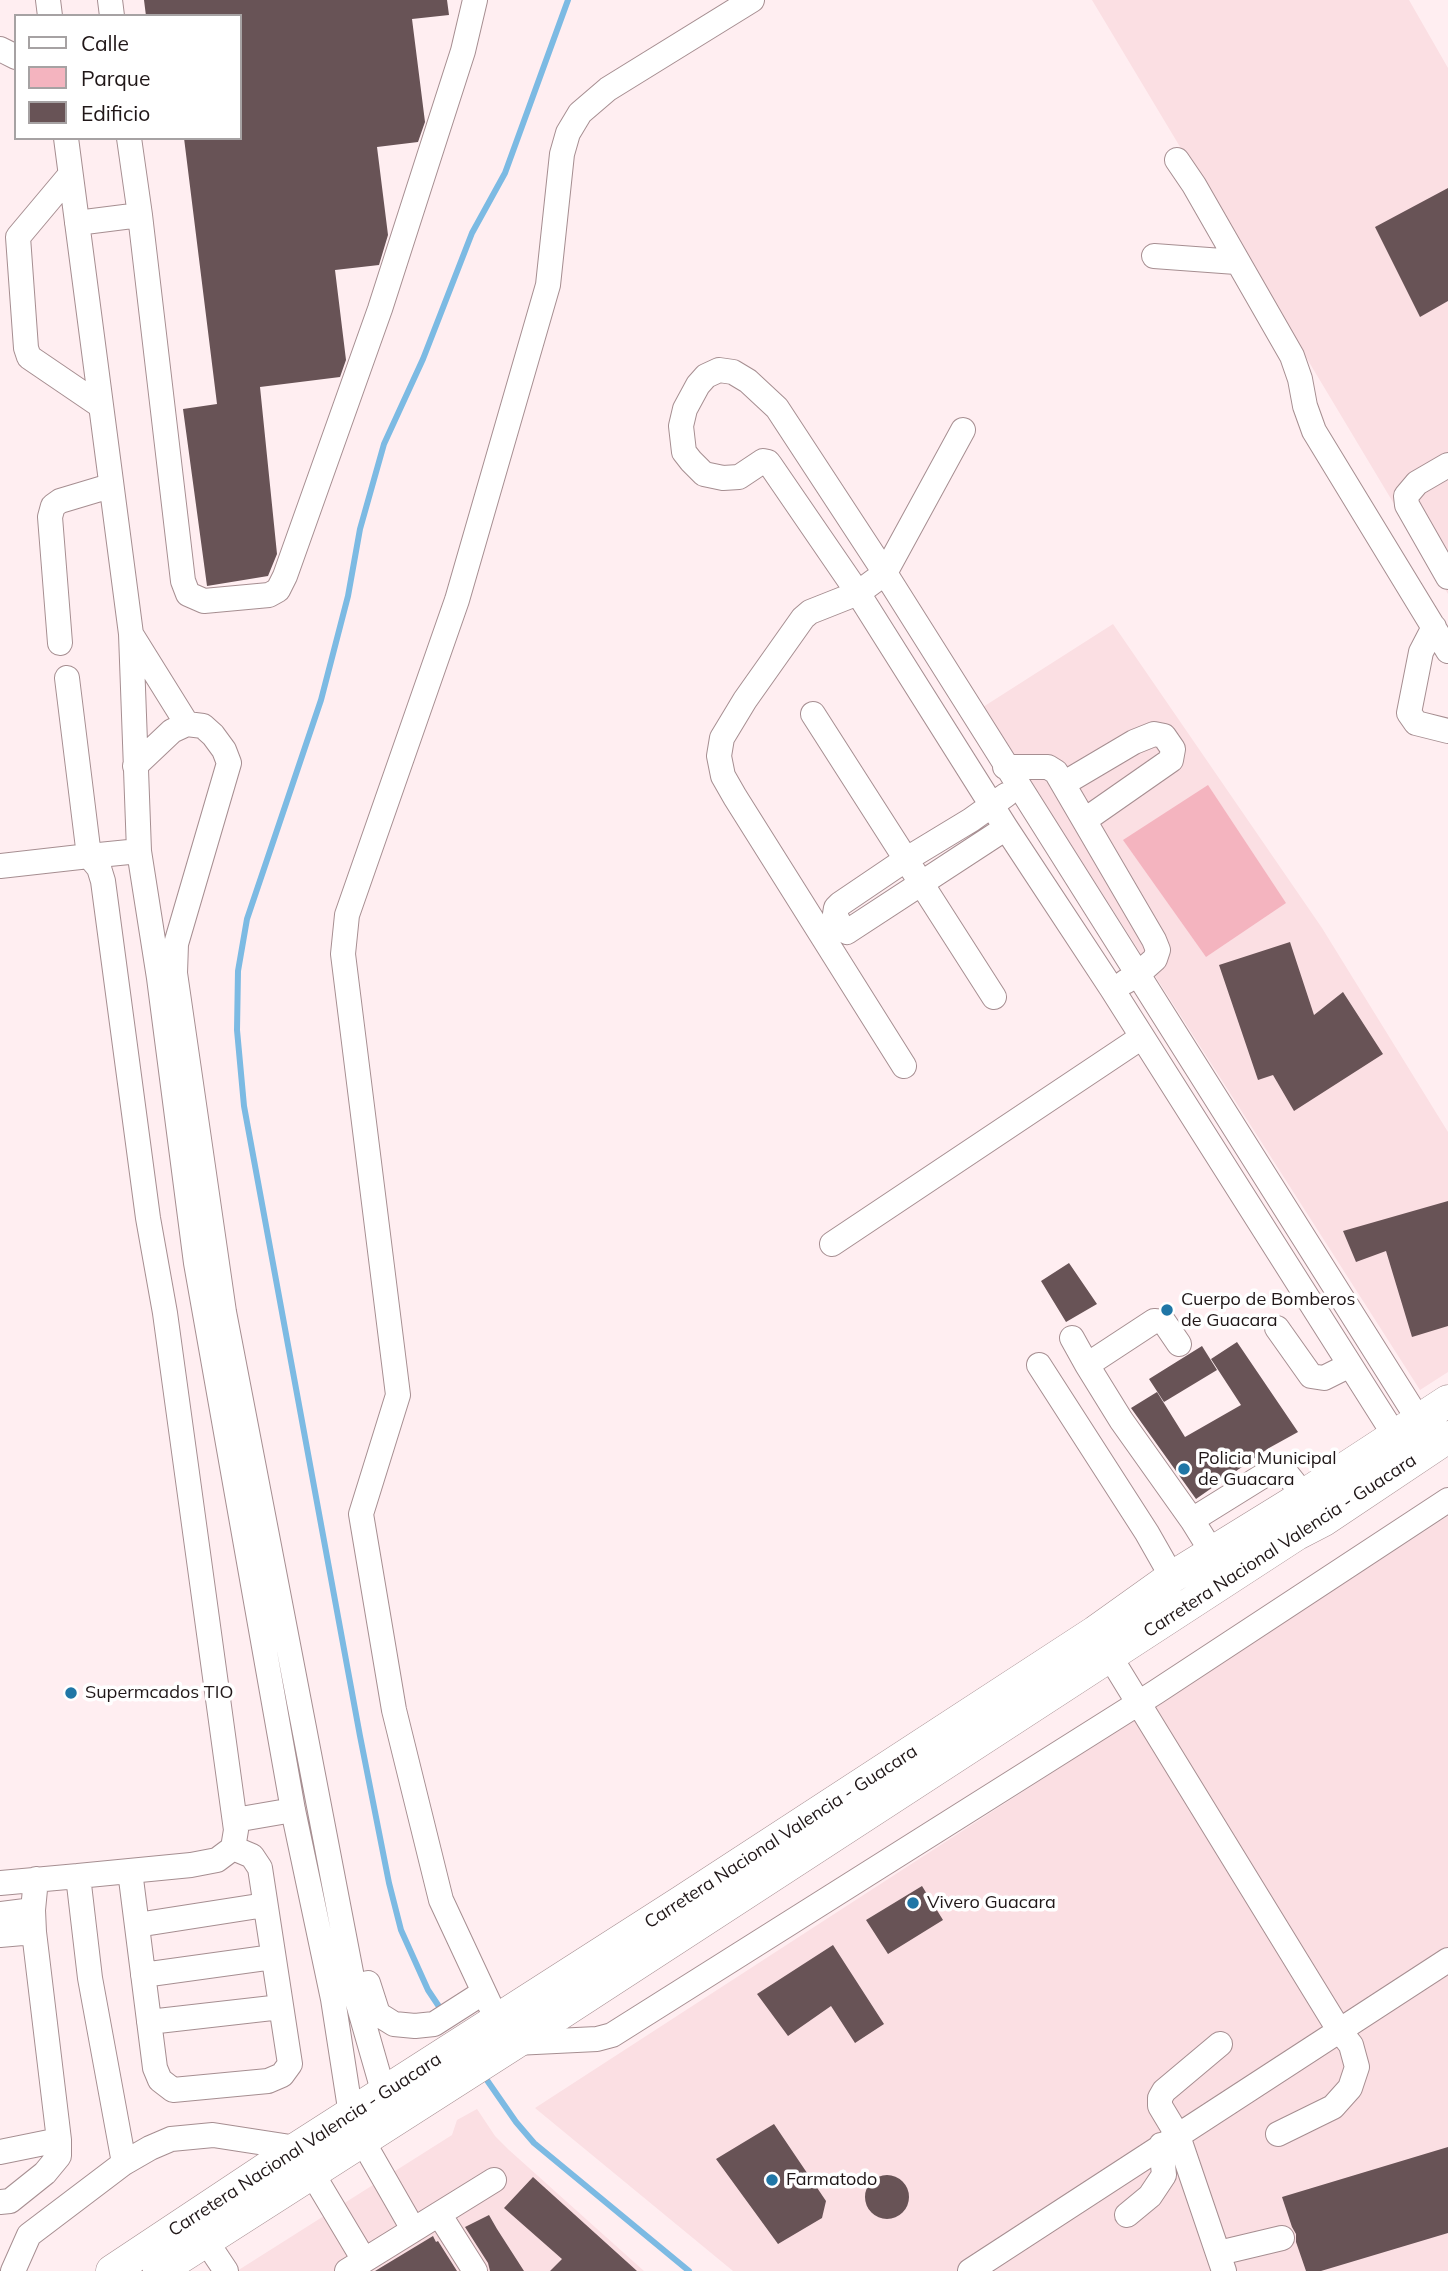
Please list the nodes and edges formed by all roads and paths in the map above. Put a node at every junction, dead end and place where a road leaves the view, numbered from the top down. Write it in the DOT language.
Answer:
graph roads {
  1 [pos="475,0"];
  2 [pos="752,0"];
  3 [pos="66,140"];
  4 [pos="129,140"];
  5 [pos="1177,160"];
  6 [pos="70,174"];
  7 [pos="140,215"];
  8 [pos="76,223"];
  9 [pos="1154,256"];
  10 [pos="1236,262"];
  11 [pos="101,407"];
  12 [pos="963,429"];
  13 [pos="1448,466"];
  14 [pos="110,486"];
  15 [pos="885,573"];
  16 [pos="1448,578"];
  17 [pos="858,593"];
  18 [pos="1434,627"];
  19 [pos="131,634"];
  20 [pos="61,643"];
  21 [pos="1448,651"];
  22 [pos="67,678"];
  23 [pos="813,715"];
  24 [pos="187,724"];
  25 [pos="1448,731"];
  26 [pos="135,766"];
  27 [pos="1012,777"];
  28 [pos="1063,784"];
  29 [pos="992,804"];
  30 [pos="1085,820"];
  31 [pos="1006,828"];
  32 [pos="139,851"];
  33 [pos="89,856"];
  34 [pos="905,860"];
  35 [pos="0,866"];
  36 [pos="922,883"];
  37 [pos="1138,975"];
  38 [pos="1112,989"];
  39 [pos="993,997"];
  40 [pos="1142,1037"];
  41 [pos="904,1066"];
  42 [pos="832,1244"];
  43 [pos="1277,1328"];
  44 [pos="1072,1338"];
  45 [pos="1179,1344"];
  46 [pos="1039,1365"];
  47 [pos="1087,1365"];
  48 [pos="1350,1365"];
  49 [pos="1448,1401"];
  50 [pos="1421,1440"];
  51 [pos="1235,1493"];
  52 [pos="1304,1495"];
  53 [pos="1448,1500"];
  54 [pos="1192,1520"];
  55 [pos="1324,1520"];
  56 [pos="1268,1535"];
  57 [pos="1212,1552"];
  58 [pos="1172,1577"];
  59 [pos="1229,1579"];
  60 [pos="1103,1644"];
  61 [pos="1138,1704"];
  62 [pos="293,1810"];
  63 [pos="235,1820"];
  64 [pos="233,1849"];
  65 [pos="130,1871"];
  66 [pos="78,1876"];
  67 [pos="36,1879"];
  68 [pos="0,1883"];
  69 [pos="265,1905"];
  70 [pos="0,1914"];
  71 [pos="33,1921"];
  72 [pos="137,1925"];
  73 [pos="0,1935"];
  74 [pos="273,1956"];
  75 [pos="349,1961"];
  76 [pos="1448,1961"];
  77 [pos="143,1975"];
  78 [pos="281,2007"];
  79 [pos="149,2022"];
  80 [pos="1339,2030"];
  81 [pos="482,2039"];
  82 [pos="1220,2044"];
  83 [pos="384,2094"];
  84 [pos="357,2127"];
  85 [pos="1278,2134"];
  86 [pos="60,2140"];
  87 [pos="1169,2141"];
  88 [pos="0,2152"];
  89 [pos="305,2160"];
  90 [pos="124,2163"];
  91 [pos="494,2180"];
  92 [pos="0,2202"];
  93 [pos="439,2214"];
  94 [pos="1126,2215"];
  95 [pos="413,2230"];
  96 [pos="1282,2238"];
  97 [pos="206,2241"];
  98 [pos="1221,2262"];
  99 [pos="356,2266"];
  100 [pos="13,2271"];
  101 [pos="112,2271"];
  102 [pos="159,2271"];
  103 [pos="226,2271"];
  104 [pos="474,2271"];
  105 [pos="970,2271"];
  1 -- 7 [label="street"];
  2 -- 81 [label="street"];
  3 -- 6 [label="street"];
  4 -- 7 [label="street"];
  5 -- 10 [label="street"];
  6 -- 8 [label="street"];
  6 -- 11 [label="street"];
  7 -- 8 [label="street"];
  8 -- 11 [label="street"];
  9 -- 10 [label="street"];
  10 -- 18 [label="street"];
  11 -- 14 [label="street"];
  12 -- 15 [label="street"];
  13 -- 16 [label="street"];
  14 -- 19 [label="street"];
  14 -- 20 [label="street"];
  15 -- 17 [label="street"];
  15 -- 17 [label="street"];
  15 -- 27 [label="street"];
  17 -- 29 [label="street"];
  17 -- 41 [label="street"];
  18 -- 21 [label="street"];
  18 -- 25 [label="street"];
  19 -- 24 [label="street"];
  19 -- 26 [label="street"];
  22 -- 33 [label="street"];
  23 -- 34 [label="street"];
  24 -- 26 [label="street"];
  24 -- 75 [label="street"];
  26 -- 32 [label="street"];
  27 -- 28 [label="street"];
  27 -- 29 [label="street"];
  27 -- 37 [label="street"];
  28 -- 30 [label="street"];
  28 -- 30 [label="street"];
  29 -- 31 [label="street"];
  29 -- 34 [label="street"];
  30 -- 37 [label="street"];
  31 -- 36 [label="street"];
  31 -- 38 [label="street"];
  32 -- 33 [label="street"];
  32 -- 62 [label="street"];
  33 -- 35 [label="street"];
  33 -- 63 [label="street"];
  34 -- 36 [label="street"];
  34 -- 36 [label="street"];
  36 -- 39 [label="street"];
  37 -- 38 [label="street"];
  37 -- 50 [label="street"];
  38 -- 40 [label="street"];
  40 -- 42 [label="street"];
  40 -- 48 [label="street"];
  43 -- 48 [label="street"];
  44 -- 47 [label="street"];
  45 -- 47 [label="street"];
  46 -- 58 [label="street"];
  47 -- 54 [label="street"];
  48 -- 50 [label="street"];
  49 -- 50 [label="main road, Carretera Nacional Valencia - Guacara"];
  50 -- 52 [label="main road, Carretera Nacional Valencia - Guacara"];
  50 -- 55 [label="main road, Carretera Nacional Valencia - Guacara"];
  51 -- 52 [label="street"];
  51 -- 54 [label="street"];
  51 -- 56 [label="street"];
  52 -- 55 [label="street"];
  52 -- 56 [label="main road, Carretera Nacional Valencia - Guacara"];
  53 -- 61 [label="street"];
  54 -- 57 [label="street"];
  55 -- 56 [label="main road, Carretera Nacional Valencia - Guacara"];
  56 -- 57 [label="main road, Carretera Nacional Valencia - Guacara"];
  56 -- 59 [label="main road, Carretera Nacional Valencia - Guacara"];
  57 -- 58 [label="main road, Carretera Nacional Valencia - Guacara"];
  57 -- 59 [label="street"];
  58 -- 60 [label="main road, Carretera Nacional Valencia - Guacara"];
  59 -- 60 [label="main road, Carretera Nacional Valencia - Guacara"];
  60 -- 61 [label="street"];
  60 -- 81 [label="main road, Carretera Nacional Valencia - Guacara"];
  61 -- 80 [label="street"];
  61 -- 81 [label="street"];
  62 -- 63 [label="street"];
  62 -- 84 [label="street"];
  63 -- 64 [label="street"];
  64 -- 65 [label="street"];
  64 -- 69 [label="street"];
  65 -- 66 [label="street"];
  65 -- 72 [label="street"];
  66 -- 67 [label="street"];
  66 -- 90 [label="street"];
  67 -- 68 [label="street"];
  67 -- 71 [label="street"];
  69 -- 72 [label="street"];
  69 -- 74 [label="street"];
  70 -- 71 [label="street"];
  71 -- 73 [label="street"];
  71 -- 86 [label="street"];
  72 -- 77 [label="street"];
  74 -- 77 [label="street"];
  74 -- 78 [label="street"];
  75 -- 81 [label="street"];
  75 -- 83 [label="street"];
  76 -- 80 [label="street"];
  77 -- 79 [label="street"];
  78 -- 79 [label="street"];
  78 -- 79 [label="street"];
  80 -- 85 [label="street"];
  80 -- 87 [label="street"];
  81 -- 83 [label="main road, Carretera Nacional Valencia - Guacara"];
  81 -- 84 [label="main road, Carretera Nacional Valencia - Guacara"];
  82 -- 87 [label="street"];
  83 -- 84 [label="main road, Carretera Nacional Valencia - Guacara"];
  84 -- 89 [label="main road, Carretera Nacional Valencia - Guacara"];
  84 -- 95 [label="street"];
  86 -- 88 [label="street"];
  86 -- 92 [label="street"];
  87 -- 94 [label="street"];
  87 -- 98 [label="street"];
  87 -- 105 [label="street"];
  89 -- 90 [label="street"];
  89 -- 97 [label="main road, Carretera Nacional Valencia - Guacara"];
  89 -- 99 [label="street"];
  89 -- 101 [label="main road, Carretera Nacional Valencia - Guacara"];
  90 -- 100 [label="street"];
  91 -- 93 [label="street"];
  93 -- 95 [label="street"];
  93 -- 104 [label="street"];
  95 -- 99 [label="street"];
  96 -- 98 [label="street"];
  97 -- 102 [label="main road, Carretera Nacional Valencia - Guacara"];
  97 -- 103 [label="street"];
}
